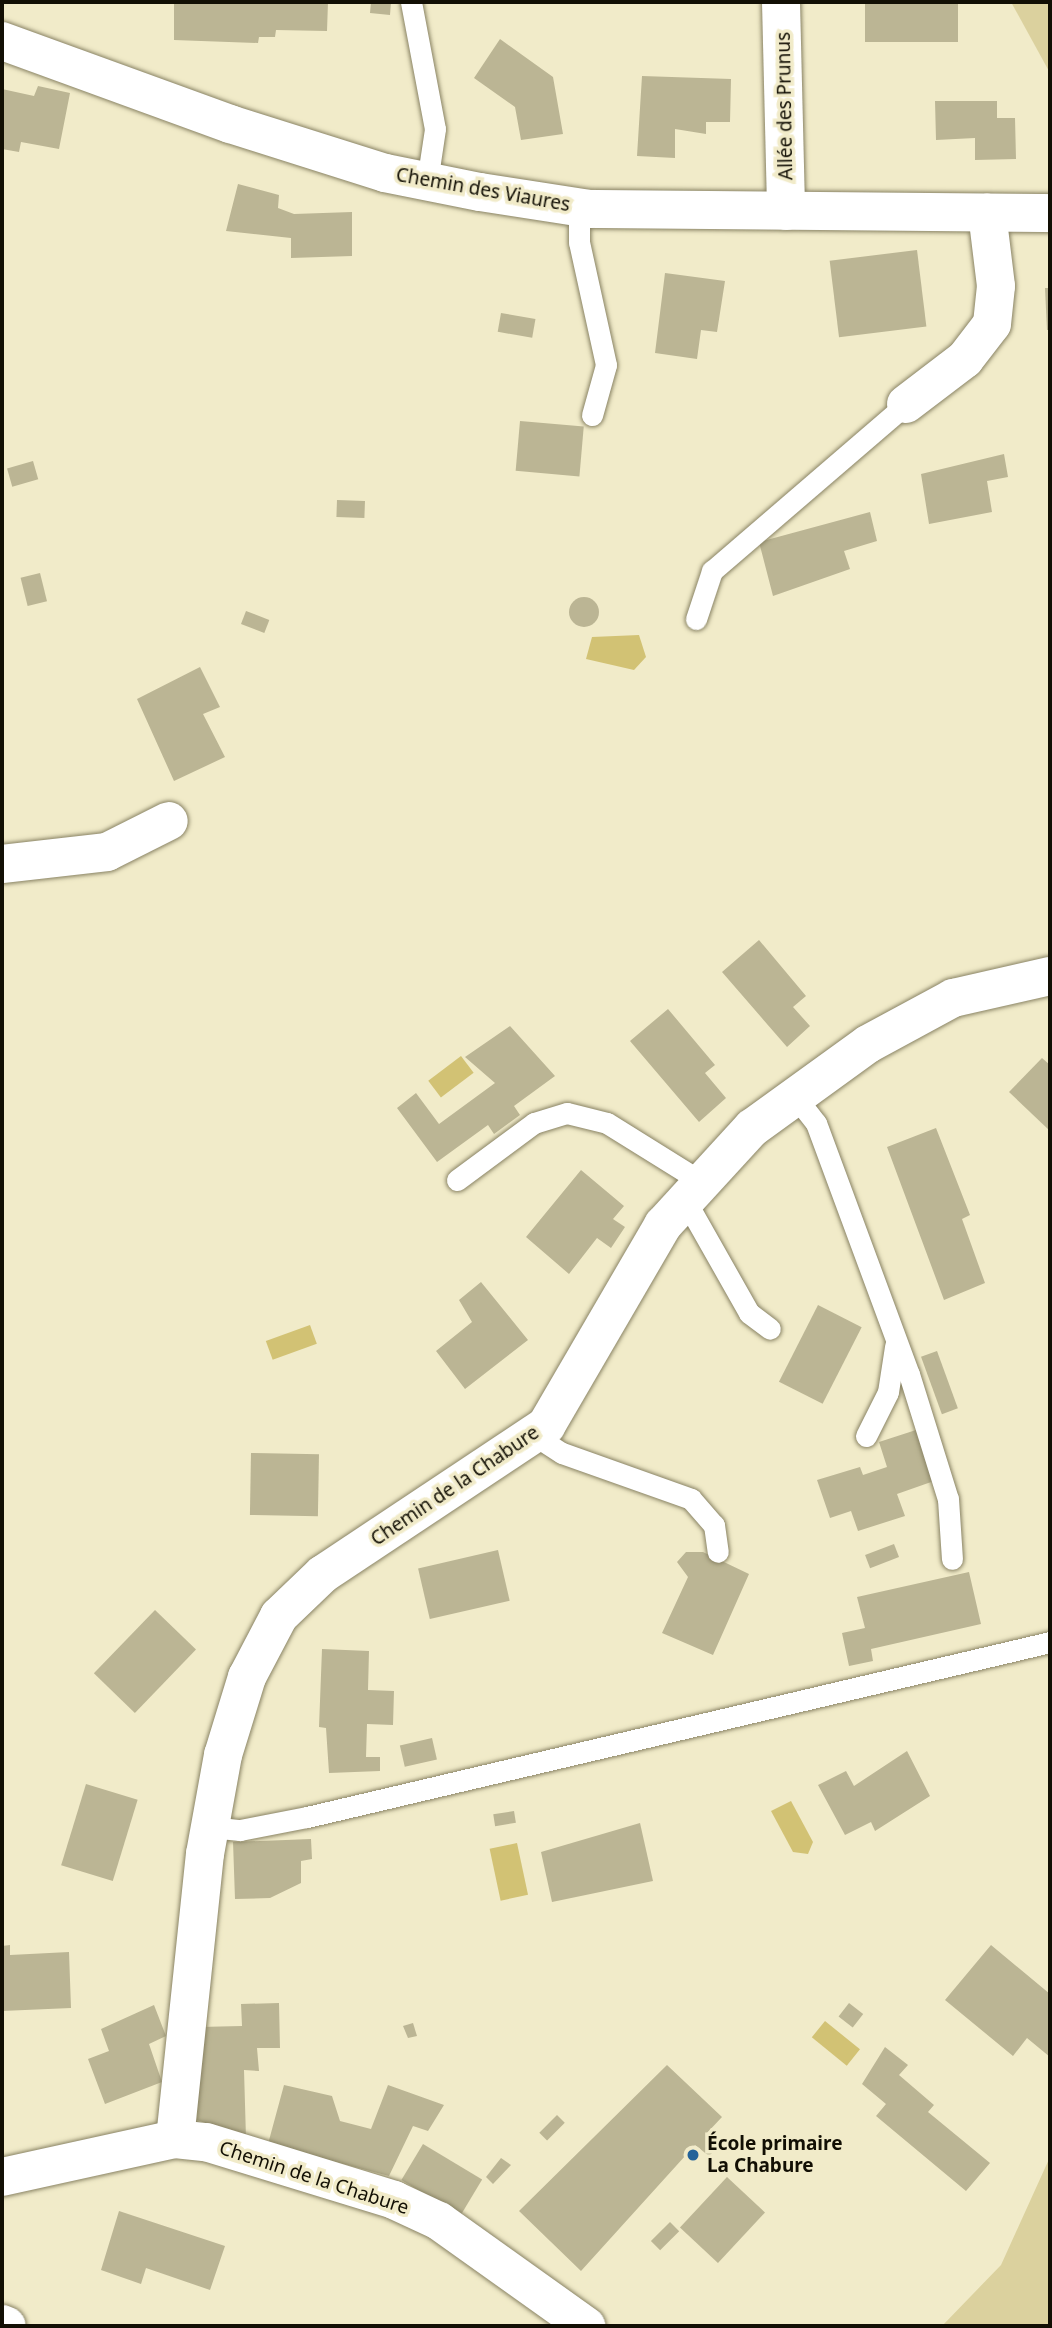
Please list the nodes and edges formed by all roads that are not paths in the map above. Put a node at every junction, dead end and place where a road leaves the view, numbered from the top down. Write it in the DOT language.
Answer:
graph roads {
  1 [pos="411,2"];
  2 [pos="781,2"];
  3 [pos="2,41"];
  4 [pos="427,182"];
  5 [pos="579,207"];
  6 [pos="786,211"];
  7 [pos="987,213"];
  8 [pos="1050,213"];
  9 [pos="906,404"];
  10 [pos="592,415"];
  11 [pos="696,619"];
  12 [pos="169,821"];
  13 [pos="2,864"];
  14 [pos="1050,976"];
  15 [pos="794,1095"];
  16 [pos="457,1180"];
  17 [pos="692,1189"];
  18 [pos="770,1329"];
  19 [pos="895,1338"];
  20 [pos="534,1434"];
  21 [pos="866,1436"];
  22 [pos="718,1552"];
  23 [pos="952,1559"];
  24 [pos="1050,1642"];
  25 [pos="210,1827"];
  26 [pos="176,2139"];
  27 [pos="2,2178"];
  28 [pos="2,2324"];
  29 [pos="8,2326"];
  30 [pos="586,2326"];
  1 -- 4 [label="lane"];
  2 -- 6 [label="street, Allée des Prunus"];
  3 -- 4 [label="street, Chemin des Viaures"];
  4 -- 5 [label="street, Chemin des Viaures"];
  5 -- 6 [label="street, Chemin des Viaures"];
  5 -- 10 [label="lane"];
  6 -- 7 [label="street, Chemin des Viaures"];
  7 -- 8 [label="street, Chemin des Viaures"];
  7 -- 9 [label="street"];
  9 -- 11 [label="lane"];
  12 -- 13 [label="street"];
  14 -- 15 [label="street, Chemin de la Chabure"];
  15 -- 17 [label="street, Chemin de la Chabure"];
  15 -- 19 [label="lane"];
  16 -- 17 [label="lane"];
  17 -- 18 [label="lane"];
  17 -- 20 [label="street, Chemin de la Chabure"];
  19 -- 21 [label="lane"];
  19 -- 23 [label="lane"];
  20 -- 22 [label="lane"];
  20 -- 25 [label="street, Chemin de la Chabure"];
  24 -- 25 [label="lane"];
  25 -- 26 [label="street, Chemin de la Chabure"];
  26 -- 27 [label="street, Chemin de la Chabure"];
  26 -- 30 [label="street, Chemin de la Chabure"];
  28 -- 29 [label="street"];
}
